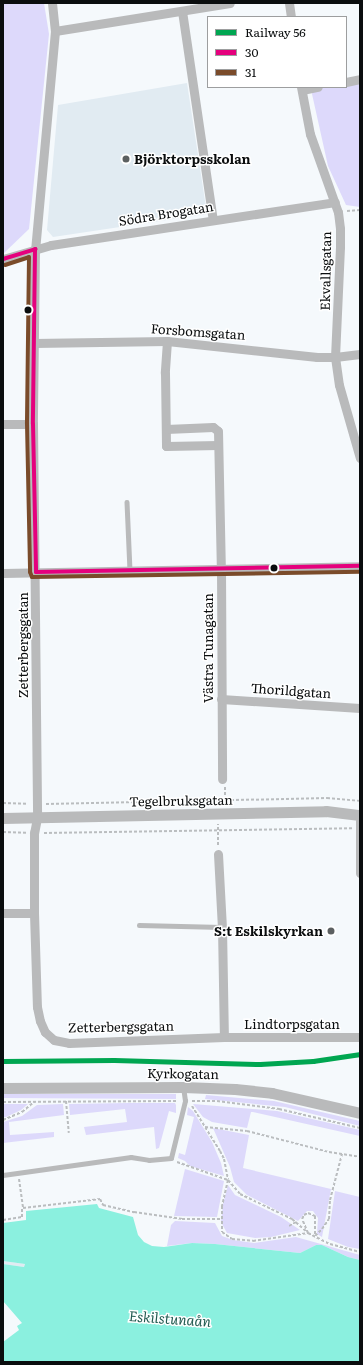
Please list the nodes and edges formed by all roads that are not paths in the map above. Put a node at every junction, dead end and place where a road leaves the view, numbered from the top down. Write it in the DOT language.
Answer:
graph roads {
  1 [pos="52,3"];
  2 [pos="230,3"];
  3 [pos="288,3"];
  4 [pos="182,11"];
  5 [pos="291,16"];
  6 [pos="55,31"];
  7 [pos="360,79"];
  8 [pos="347,82"];
  9 [pos="302,88"];
  10 [pos="336,207"];
  11 [pos="213,220"];
  12 [pos="35,249"];
  13 [pos="3,259"];
  14 [pos="167,341"];
  15 [pos="34,343"];
  16 [pos="360,354"];
  17 [pos="335,357"];
  18 [pos="3,424"];
  19 [pos="33,424"];
  20 [pos="166,428"];
  21 [pos="218,445"];
  22 [pos="360,458"];
  23 [pos="127,502"];
  24 [pos="360,566"];
  25 [pos="221,569"];
  26 [pos="130,570"];
  27 [pos="3,572"];
  28 [pos="36,572"];
  29 [pos="221,699"];
  30 [pos="360,708"];
  31 [pos="222,779"];
  32 [pos="360,815"];
  33 [pos="3,818"];
  34 [pos="37,818"];
  35 [pos="360,821"];
  36 [pos="360,829"];
  37 [pos="218,854"];
  38 [pos="360,873"];
  39 [pos="3,913"];
  40 [pos="34,913"];
  41 [pos="139,925"];
  42 [pos="222,927"];
  43 [pos="360,1036"];
  44 [pos="224,1037"];
  45 [pos="183,1087"];
  46 [pos="3,1088"];
  47 [pos="360,1113"];
  48 [pos="3,1175"];
  1 -- 6 [label="street, Zetterbergsgatan"];
  2 -- 4 [label="street"];
  3 -- 5 [label="street"];
  4 -- 6 [label="street"];
  4 -- 11 [label="street"];
  6 -- 12 [label="street, Zetterbergsgatan"];
  7 -- 8 [label="street"];
  9 -- 10 [label="street, Ekvallsgatan"];
  10 -- 11 [label="street, Södra Brogatan"];
  10 -- 17 [label="street, Ekvallsgatan"];
  11 -- 12 [label="street, Södra Brogatan"];
  12 -- 13 [label="street, Södra Brogatan"];
  12 -- 15 [label="street, Zetterbergsgatan"];
  14 -- 15 [label="street, Forsbomsgatan"];
  14 -- 17 [label="street, Forsbomsgatan"];
  14 -- 20 [label="street"];
  15 -- 19 [label="street, Zetterbergsgatan"];
  16 -- 17 [label="street, Forsbomsgatan"];
  17 -- 22 [label="street, Ekvallsgatan"];
  18 -- 19 [label="street"];
  19 -- 28 [label="street, Zetterbergsgatan"];
  20 -- 21 [label="street, Västra Tunagatan"];
  20 -- 21 [label="street"];
  21 -- 25 [label="street, Västra Tunagatan"];
  23 -- 26 [label="lane"];
  24 -- 25 [label="street"];
  25 -- 26 [label="street"];
  25 -- 29 [label="street, Västra Tunagatan"];
  26 -- 28 [label="street"];
  27 -- 28 [label="street"];
  28 -- 34 [label="street, Zetterbergsgatan"];
  29 -- 30 [label="street, Thorildgatan"];
  29 -- 31 [label="street, Västra Tunagatan"];
  32 -- 34 [label="street, Tegelbruksgatan"];
  33 -- 34 [label="street, Tegelbruksgatan"];
  34 -- 40 [label="street, Zetterbergsgatan"];
  35 -- 36 [label="street"];
  36 -- 38 [label="street"];
  37 -- 42 [label="street"];
  39 -- 40 [label="street"];
  40 -- 44 [label="street, Zetterbergsgatan"];
  41 -- 42 [label="lane"];
  42 -- 44 [label="street"];
  43 -- 44 [label="street, Lindtorpsgatan"];
  45 -- 46 [label="street, Kyrkogatan"];
  45 -- 47 [label="street, Kyrkogatan"];
  45 -- 48 [label="lane"];
}
